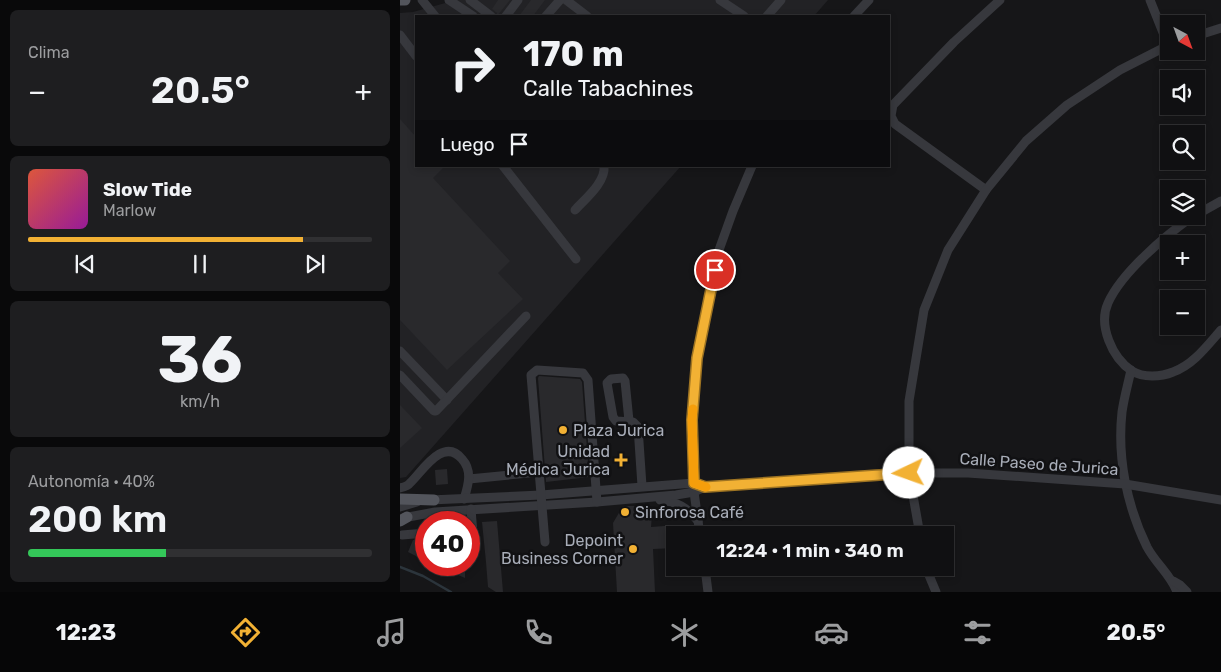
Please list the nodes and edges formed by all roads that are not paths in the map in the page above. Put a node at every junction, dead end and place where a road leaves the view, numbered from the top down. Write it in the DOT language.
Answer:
graph roads {
  1 [pos="400,0"];
  2 [pos="405,0"];
  3 [pos="422,0"];
  4 [pos="449,0"];
  5 [pos="470,0"];
  6 [pos="518,0"];
  7 [pos="560,0"];
  8 [pos="566,0"];
  9 [pos="720,0"];
  10 [pos="781,0"];
  11 [pos="868,0"];
  12 [pos="1000,0"];
  13 [pos="1150,0"];
  14 [pos="434,15"];
  15 [pos="472,15"];
  16 [pos="490,15"];
  17 [pos="507,15"];
  18 [pos="547,15"];
  19 [pos="586,15"];
  20 [pos="742,15"];
  21 [pos="768,15"];
  22 [pos="855,15"];
  23 [pos="1160,25"];
  24 [pos="1221,28"];
  25 [pos="1205,33"];
  26 [pos="400,35"];
  27 [pos="1160,49"];
  28 [pos="415,55"];
  29 [pos="504,167"];
  30 [pos="604,167"];
  31 [pos="752,167"];
  32 [pos="986,190"];
  33 [pos="1221,201"];
  34 [pos="575,210"];
  35 [pos="1205,210"];
  36 [pos="1182,225"];
  37 [pos="576,259"];
  38 [pos="526,316"];
  39 [pos="1221,330"];
  40 [pos="400,350"];
  41 [pos="1132,370"];
  42 [pos="400,375"];
  43 [pos="447,400"];
  44 [pos="629,421"];
  45 [pos="539,472"];
  46 [pos="909,473"];
  47 [pos="469,479"];
  48 [pos="694,483"];
  49 [pos="1125,484"];
  50 [pos="642,486"];
  51 [pos="705,487"];
  52 [pos="400,488"];
  53 [pos="597,491"];
  54 [pos="694,492"];
  55 [pos="541,495"];
  56 [pos="635,498"];
  57 [pos="400,499"];
  58 [pos="434,500"];
  59 [pos="464,500"];
  60 [pos="1221,500"];
  61 [pos="597,502"];
  62 [pos="542,505"];
  63 [pos="471,509"];
  64 [pos="402,516"];
  65 [pos="698,522"];
  66 [pos="699,526"];
  67 [pos="918,526"];
  68 [pos="415,534"];
  69 [pos="402,535"];
  70 [pos="544,542"];
  71 [pos="706,576"];
  72 [pos="929,576"];
  73 [pos="1173,581"];
  74 [pos="708,592"];
  75 [pos="936,592"];
  76 [pos="1177,592"];
  77 [pos="1187,592"];
  1 -- 2 [label="main road"];
  3 -- 14 [label="street"];
  4 -- 15 [label="street"];
  5 -- 16 [label="street"];
  6 -- 17 [label="street"];
  7 -- 18 [label="street"];
  8 -- 19 [label="street"];
  9 -- 20 [label="street"];
  10 -- 21 [label="street"];
  11 -- 22 [label="street"];
  12 -- 32 [label="street"];
  13 -- 23 [label="street"];
  24 -- 25 [label="street"];
  26 -- 28 [label="street"];
  27 -- 32 [label="street"];
  29 -- 37 [label="street"];
  30 -- 34 [label="street"];
  31 -- 48 [label="street"];
  32 -- 46 [label="street"];
  33 -- 35 [label="street"];
  36 -- 41 [label="street"];
  38 -- 43 [label="street"];
  39 -- 41 [label="street"];
  40 -- 43 [label="street"];
  41 -- 49 [label="street"];
  42 -- 43 [label="street"];
  44 -- 44 [label="street"];
  44 -- 50 [label="street"];
  45 -- 47 [label="street"];
  45 -- 53 [label="street"];
  45 -- 55 [label="street"];
  46 -- 49 [label="street, Calle Paseo de Jurica"];
  46 -- 51 [label="street, Calle Paseo de Jurica"];
  46 -- 67 [label="street"];
  47 -- 52 [label="street"];
  47 -- 59 [label="street"];
  48 -- 50 [label="street, Calle Paseo de Jurica"];
  48 -- 51 [label="street, Calle Paseo de Jurica"];
  48 -- 54 [label="street"];
  49 -- 60 [label="street, Calle Paseo de Jurica"];
  49 -- 73 [label="street"];
  50 -- 53 [label="street, Calle Paseo de Jurica"];
  51 -- 54 [label="street, Calle Paseo de Jurica"];
  53 -- 55 [label="street, Calle Paseo de Jurica"];
  53 -- 61 [label="street"];
  54 -- 56 [label="street, Calle Paseo de Jurica"];
  54 -- 65 [label="street"];
  55 -- 59 [label="street, Calle Paseo de Jurica"];
  55 -- 62 [label="street"];
  56 -- 61 [label="street, Calle Paseo de Jurica"];
  56 -- 65 [label="street"];
  57 -- 58 [label="main road"];
  58 -- 59 [label="street, Calle Paseo de Jurica"];
  58 -- 64 [label="street, Calle Paseo de Jurica"];
  61 -- 62 [label="street, Calle Paseo de Jurica"];
  62 -- 63 [label="street, Calle Paseo de Jurica"];
  62 -- 70 [label="street"];
  63 -- 64 [label="street, Calle Paseo de Jurica"];
  65 -- 66 [label="street"];
  68 -- 69 [label="street"];
  71 -- 74 [label="street"];
  72 -- 75 [label="street"];
  73 -- 76 [label="street"];
  73 -- 77 [label="street"];
}
